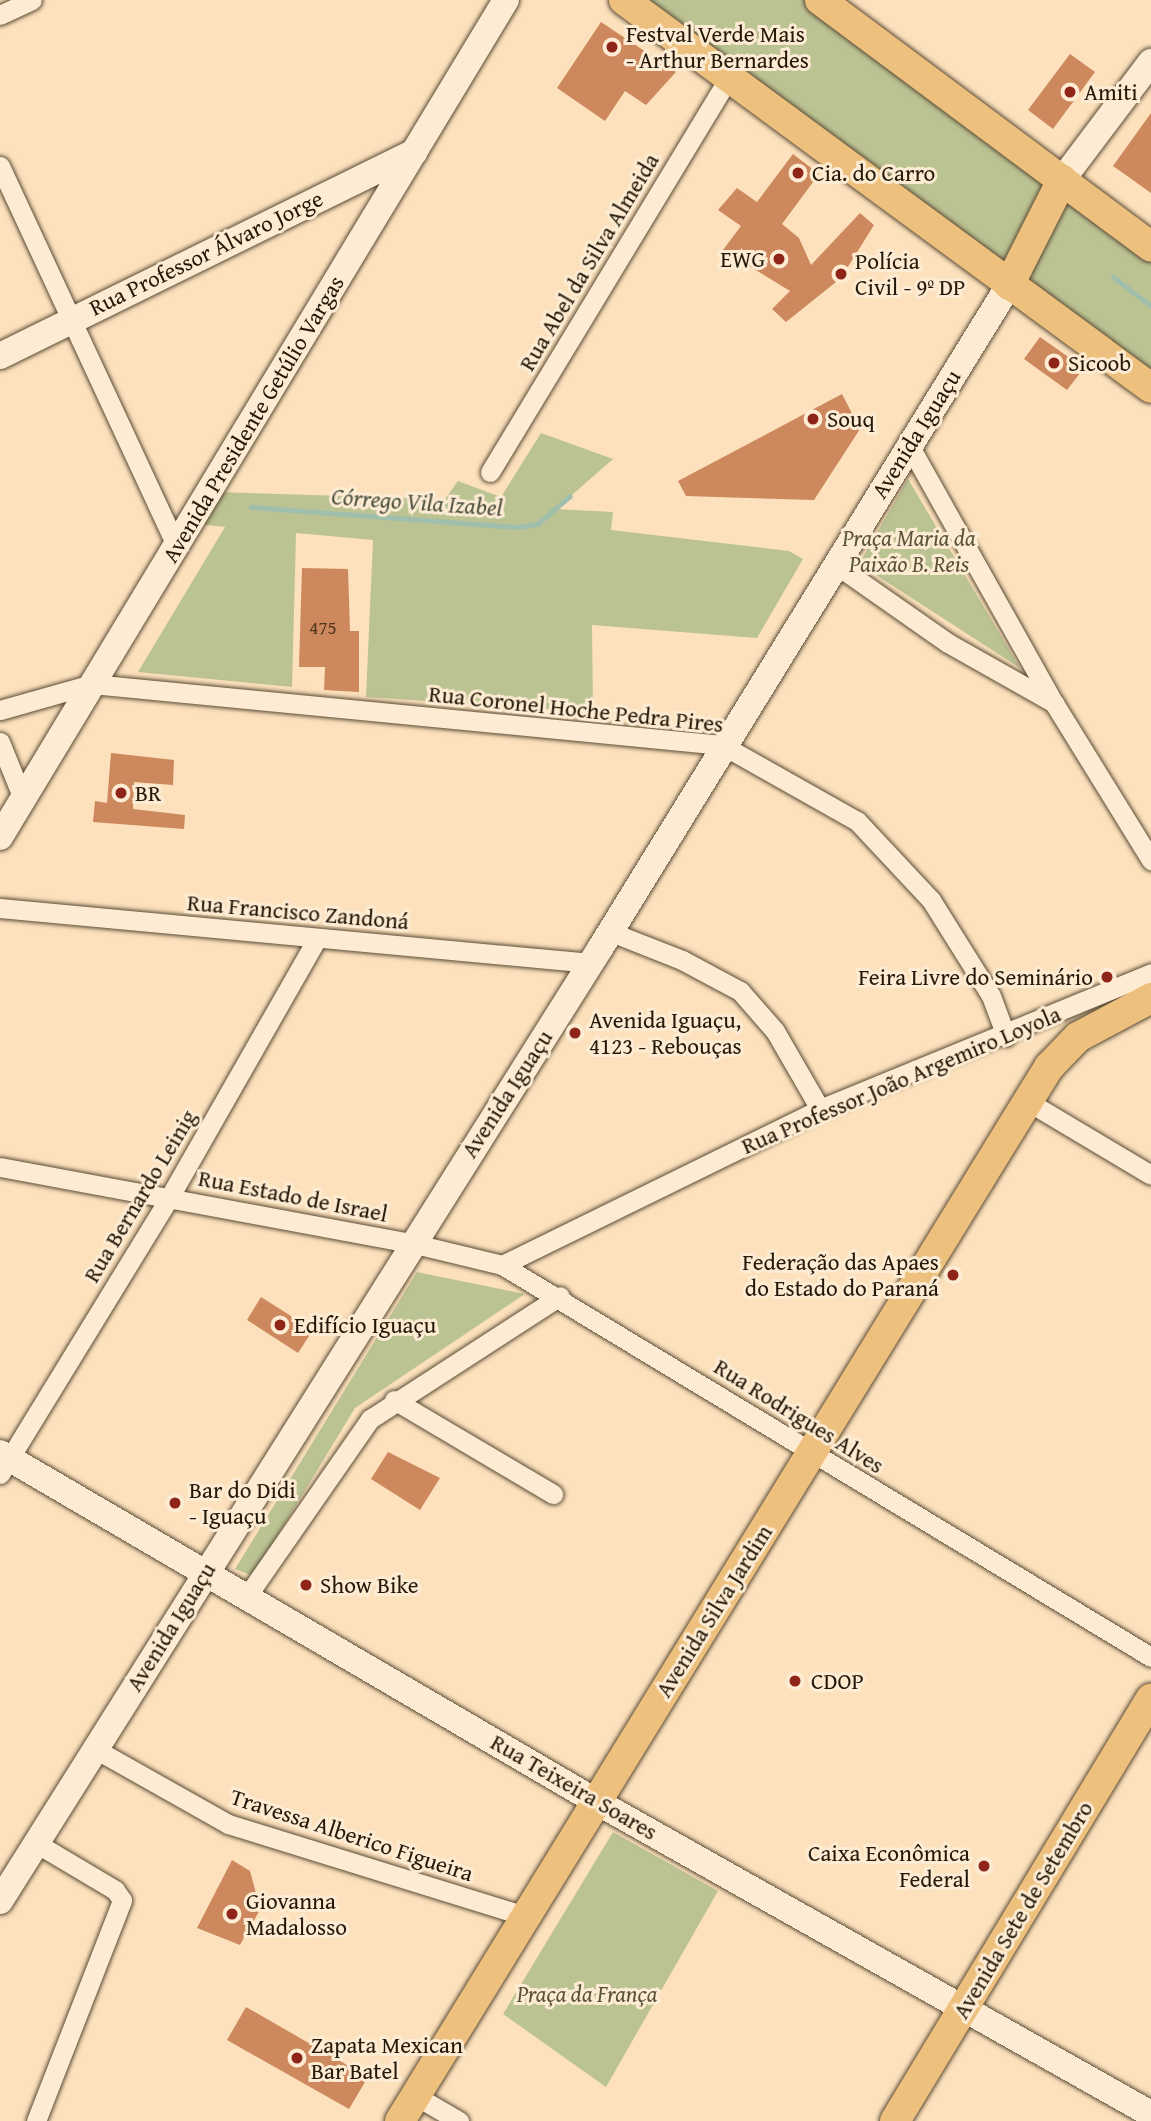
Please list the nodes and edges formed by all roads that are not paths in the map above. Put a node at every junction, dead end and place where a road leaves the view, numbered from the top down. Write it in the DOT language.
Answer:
graph roads {
  1 [pos="32,0"];
  2 [pos="506,0"];
  3 [pos="624,0"];
  4 [pos="820,0"];
  5 [pos="0,15"];
  6 [pos="1151,62"];
  7 [pos="729,77"];
  8 [pos="414,152"];
  9 [pos="0,166"];
  10 [pos="1062,180"];
  11 [pos="1151,247"];
  12 [pos="1009,285"];
  13 [pos="71,320"];
  14 [pos="0,356"];
  15 [pos="1151,388"];
  16 [pos="909,445"];
  17 [pos="490,472"];
  18 [pos="176,545"];
  19 [pos="835,564"];
  20 [pos="92,684"];
  21 [pos="1054,703"];
  22 [pos="0,710"];
  23 [pos="0,742"];
  24 [pos="722,745"];
  25 [pos="23,799"];
  26 [pos="0,837"];
  27 [pos="1151,860"];
  28 [pos="0,908"];
  29 [pos="611,932"];
  30 [pos="317,939"];
  31 [pos="591,963"];
  32 [pos="1151,973"];
  33 [pos="1151,984"];
  34 [pos="1151,998"];
  35 [pos="1123,1010"];
  36 [pos="1006,1036"];
  37 [pos="1027,1101"];
  38 [pos="820,1109"];
  39 [pos="0,1167"];
  40 [pos="1151,1175"];
  41 [pos="169,1198"];
  42 [pos="411,1243"];
  43 [pos="502,1265"];
  44 [pos="559,1296"];
  45 [pos="394,1400"];
  46 [pos="811,1453"];
  47 [pos="3,1462"];
  48 [pos="553,1494"];
  49 [pos="206,1571"];
  50 [pos="247,1595"];
  51 [pos="1151,1657"];
  52 [pos="1151,1699"];
  53 [pos="95,1749"];
  54 [pos="597,1802"];
  55 [pos="36,1843"];
  56 [pos="0,1901"];
  57 [pos="526,1916"];
  58 [pos="965,2007"];
  59 [pos="416,2096"];
  60 [pos="1151,2114"];
  61 [pos="36,2121"];
  62 [pos="400,2121"];
  63 [pos="459,2121"];
  64 [pos="895,2121"];
  1 -- 5 [label="street"];
  2 -- 8 [label="main road, Avenida Presidente Getúlio Vargas"];
  3 -- 7 [label="main road"];
  4 -- 10 [label="main road"];
  6 -- 10 [label="main road"];
  7 -- 12 [label="main road"];
  7 -- 17 [label="street, Rua Abel da Silva Almeida"];
  8 -- 13 [label="main road, Rua Professor Álvaro Jorge"];
  8 -- 18 [label="main road, Avenida Presidente Getúlio Vargas"];
  9 -- 13 [label="street"];
  10 -- 11 [label="main road"];
  10 -- 12 [label="main road"];
  12 -- 15 [label="main road"];
  12 -- 16 [label="main road, Avenida Iguaçu"];
  13 -- 14 [label="main road, Rua Professor Álvaro Jorge"];
  13 -- 18 [label="street"];
  16 -- 19 [label="main road, Avenida Iguaçu"];
  16 -- 21 [label="street"];
  18 -- 20 [label="main road, Avenida Presidente Getúlio Vargas"];
  19 -- 21 [label="street"];
  19 -- 24 [label="main road, Avenida Iguaçu"];
  20 -- 22 [label="street"];
  20 -- 24 [label="street, Rua Coronel Hoche Pedra Pires"];
  20 -- 25 [label="main road, Avenida Presidente Getúlio Vargas"];
  21 -- 27 [label="street"];
  23 -- 25 [label="street"];
  24 -- 29 [label="main road, Avenida Iguaçu"];
  24 -- 36 [label="street, Rua Coronel Hoche Pedra Pires"];
  25 -- 26 [label="main road, Avenida Presidente Getúlio Vargas"];
  28 -- 30 [label="street, Rua Francisco Zandoná"];
  29 -- 31 [label="main road, Avenida Iguaçu"];
  29 -- 38 [label="street"];
  30 -- 31 [label="street, Rua Francisco Zandoná"];
  30 -- 41 [label="street, Rua Bernardo Leinig"];
  31 -- 42 [label="main road, Avenida Iguaçu"];
  32 -- 36 [label="street, Rua Professor João Argemiro Loyola"];
  33 -- 35 [label="main road"];
  34 -- 35 [label="main road, Rua Professor João Argemiro Loyola"];
  35 -- 37 [label="main road, Rua Professor João Argemiro Loyola"];
  36 -- 38 [label="street, Rua Professor João Argemiro Loyola"];
  37 -- 40 [label="street"];
  37 -- 46 [label="main road, Avenida Silva Jardim"];
  38 -- 43 [label="street, Rua Professor João Argemiro Loyola"];
  39 -- 41 [label="street, Rua Estado de Israel"];
  41 -- 42 [label="street, Rua Estado de Israel"];
  41 -- 47 [label="street, Rua Bernardo Leinig"];
  42 -- 43 [label="street, Rua Rodrigues Alves"];
  42 -- 49 [label="main road, Avenida Iguaçu"];
  43 -- 44 [label="street, Rua Rodrigues Alves"];
  44 -- 45 [label="street"];
  44 -- 46 [label="street, Rua Rodrigues Alves"];
  45 -- 48 [label="street"];
  45 -- 50 [label="street"];
  46 -- 51 [label="street, Rua Rodrigues Alves"];
  46 -- 54 [label="main road, Avenida Silva Jardim"];
  47 -- 49 [label="main road, Rua Teixeira Soares"];
  49 -- 50 [label="main road, Rua Teixeira Soares"];
  49 -- 53 [label="main road, Avenida Iguaçu"];
  50 -- 54 [label="main road, Rua Teixeira Soares"];
  52 -- 58 [label="main road, Avenida Sete de Setembro"];
  53 -- 55 [label="main road, Avenida Iguaçu"];
  53 -- 57 [label="street, Travessa Alberico Figueira"];
  54 -- 57 [label="main road, Avenida Silva Jardim"];
  54 -- 58 [label="main road, Rua Teixeira Soares"];
  55 -- 56 [label="main road, Avenida Iguaçu"];
  55 -- 61 [label="street"];
  57 -- 59 [label="main road, Avenida Silva Jardim"];
  58 -- 60 [label="main road, Rua Teixeira Soares"];
  58 -- 64 [label="main road, Avenida Sete de Setembro"];
  59 -- 62 [label="main road, Avenida Silva Jardim"];
  59 -- 63 [label="street"];
}
